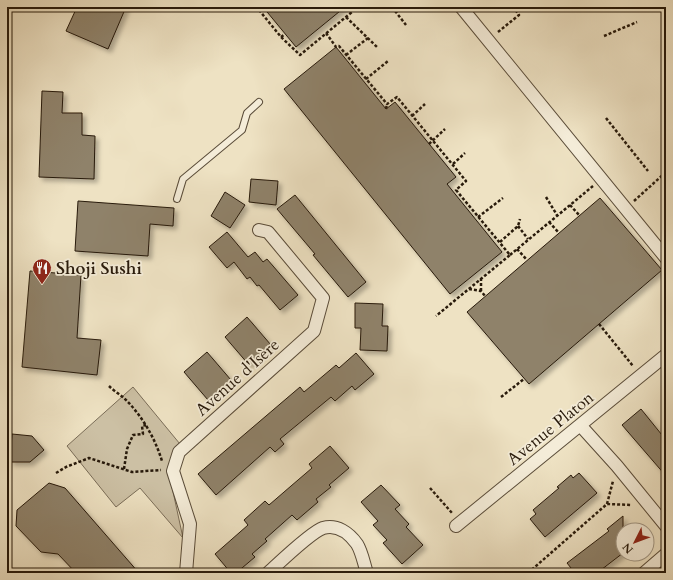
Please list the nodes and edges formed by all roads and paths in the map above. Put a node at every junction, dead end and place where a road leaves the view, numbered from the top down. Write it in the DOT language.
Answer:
graph roads {
  1 [pos="358,7"];
  2 [pos="392,7"];
  3 [pos="461,7"];
  4 [pos="514,8"];
  5 [pos="259,10"];
  6 [pos="346,17"];
  7 [pos="637,22"];
  8 [pos="406,25"];
  9 [pos="326,33"];
  10 [pos="285,34"];
  11 [pos="281,36"];
  12 [pos="604,36"];
  13 [pos="368,38"];
  14 [pos="488,40"];
  15 [pos="378,48"];
  16 [pos="346,55"];
  17 [pos="388,61"];
  18 [pos="366,79"];
  19 [pos="259,102"];
  20 [pos="387,104"];
  21 [pos="425,104"];
  22 [pos="386,109"];
  23 [pos="412,116"];
  24 [pos="606,118"];
  25 [pos="445,129"];
  26 [pos="433,141"];
  27 [pos="429,144"];
  28 [pos="465,153"];
  29 [pos="453,164"];
  30 [pos="648,171"];
  31 [pos="666,172"];
  32 [pos="601,179"];
  33 [pos="546,197"];
  34 [pos="503,198"];
  35 [pos="177,199"];
  36 [pos="570,205"];
  37 [pos="626,208"];
  38 [pos="579,215"];
  39 [pos="557,216"];
  40 [pos="478,217"];
  41 [pos="520,219"];
  42 [pos="550,222"];
  43 [pos="518,226"];
  44 [pos="259,230"];
  45 [pos="559,233"];
  46 [pos="528,239"];
  47 [pos="500,242"];
  48 [pos="517,249"];
  49 [pos="510,255"];
  50 [pos="666,258"];
  51 [pos="528,260"];
  52 [pos="481,279"];
  53 [pos="468,289"];
  54 [pos="481,291"];
  55 [pos="485,296"];
  56 [pos="436,316"];
  57 [pos="599,324"];
  58 [pos="666,355"];
  59 [pos="641,375"];
  60 [pos="524,379"];
  61 [pos="109,386"];
  62 [pos="501,397"];
  63 [pos="146,425"];
  64 [pos="580,425"];
  65 [pos="7,449"];
  66 [pos="11,449"];
  67 [pos="617,466"];
  68 [pos="124,469"];
  69 [pos="169,470"];
  70 [pos="56,473"];
  71 [pos="430,488"];
  72 [pos="607,504"];
  73 [pos="648,505"];
  74 [pos="458,524"];
  75 [pos="666,526"];
  76 [pos="666,554"];
  77 [pos="186,573"];
  78 [pos="268,573"];
  79 [pos="367,573"];
  80 [pos="528,573"];
  81 [pos="644,573"];
  1 -- 6 [label="path"];
  2 -- 8 [label="path"];
  3 -- 14 [label="street"];
  4 -- 14 [label="path"];
  5 -- 11 [label="path"];
  6 -- 9 [label="path"];
  6 -- 13 [label="path"];
  7 -- 12 [label="path"];
  9 -- 11 [label="path"];
  9 -- 16 [label="path"];
  10 -- 11 [label="path"];
  13 -- 15 [label="path"];
  13 -- 16 [label="path"];
  14 -- 32 [label="street"];
  16 -- 18 [label="path"];
  17 -- 18 [label="path"];
  18 -- 20 [label="path"];
  19 -- 35 [label="lane"];
  20 -- 22 [label="path"];
  20 -- 23 [label="path"];
  21 -- 23 [label="path"];
  23 -- 26 [label="path"];
  24 -- 30 [label="path"];
  25 -- 26 [label="path"];
  26 -- 27 [label="path"];
  26 -- 29 [label="path"];
  28 -- 29 [label="path"];
  29 -- 40 [label="path"];
  31 -- 37 [label="path"];
  32 -- 36 [label="path"];
  32 -- 37 [label="street"];
  33 -- 39 [label="path"];
  34 -- 40 [label="path"];
  36 -- 38 [label="path"];
  36 -- 39 [label="path"];
  37 -- 50 [label="street"];
  39 -- 42 [label="path"];
  40 -- 47 [label="path"];
  41 -- 43 [label="path"];
  42 -- 45 [label="path"];
  42 -- 46 [label="path"];
  43 -- 46 [label="path"];
  43 -- 47 [label="path"];
  44 -- 69 [label="street, Avenue d'Isère"];
  46 -- 48 [label="path"];
  47 -- 49 [label="path"];
  48 -- 49 [label="path"];
  48 -- 51 [label="path"];
  49 -- 52 [label="path"];
  52 -- 53 [label="path"];
  52 -- 54 [label="path"];
  53 -- 54 [label="path"];
  53 -- 56 [label="path"];
  54 -- 55 [label="path"];
  57 -- 59 [label="path"];
  58 -- 59 [label="street, Avenue Platon"];
  59 -- 64 [label="street, Avenue Platon"];
  60 -- 62 [label="path"];
  61 -- 63 [label="path"];
  63 -- 68 [label="path"];
  63 -- 69 [label="path"];
  64 -- 67 [label="street"];
  64 -- 74 [label="street, Avenue Platon"];
  65 -- 66 [label="path"];
  67 -- 72 [label="path"];
  67 -- 73 [label="street"];
  68 -- 69 [label="path"];
  68 -- 70 [label="path"];
  69 -- 77 [label="street"];
  71 -- 74 [label="path"];
  72 -- 73 [label="path"];
  72 -- 80 [label="path"];
  73 -- 75 [label="street"];
  76 -- 81 [label="street"];
  78 -- 79 [label="street"];
}
